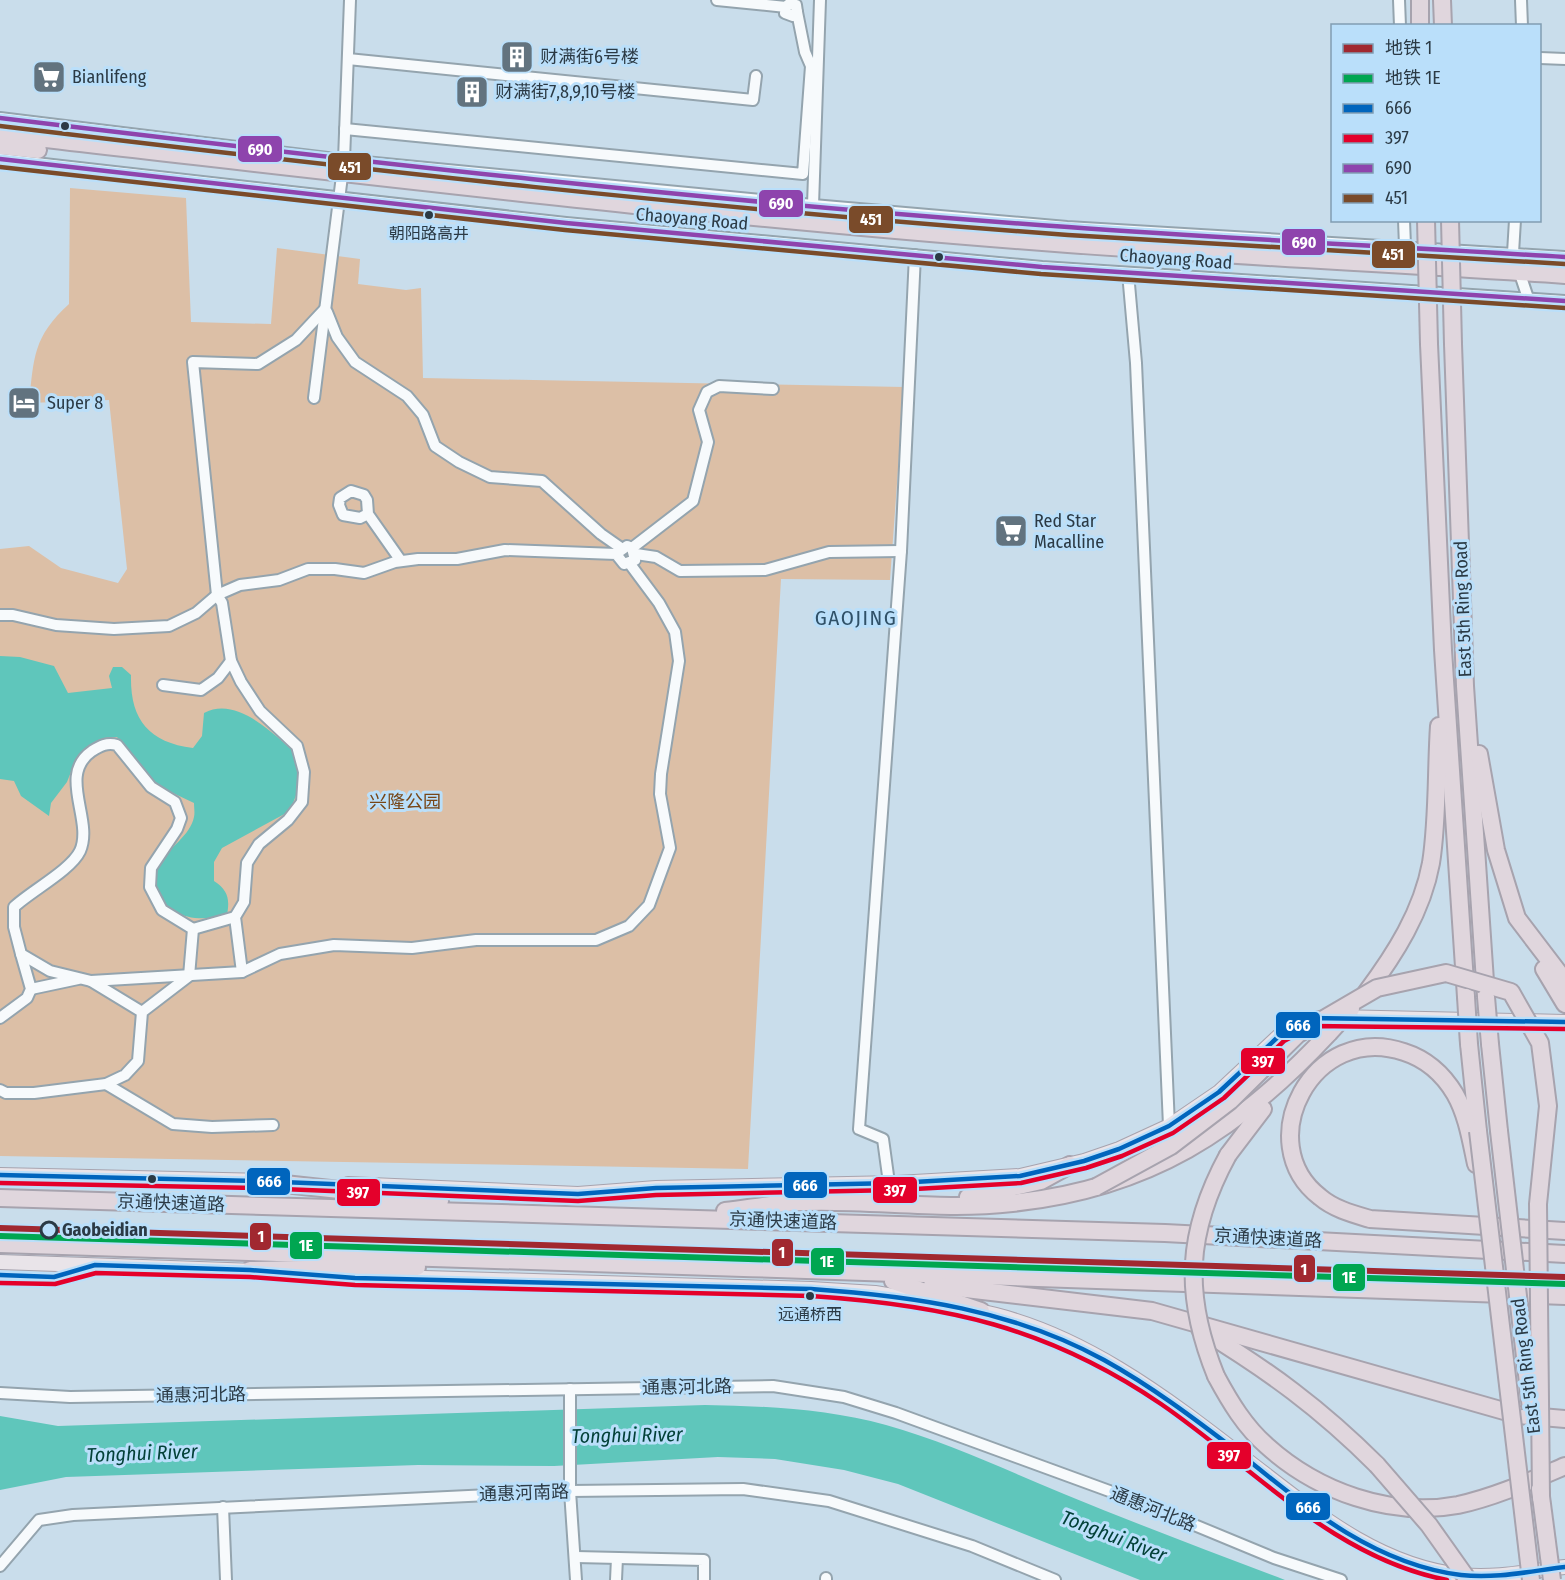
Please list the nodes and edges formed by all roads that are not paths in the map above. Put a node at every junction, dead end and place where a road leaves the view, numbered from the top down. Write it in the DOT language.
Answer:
graph roads {
  1 [pos="350,0"];
  2 [pos="717,0"];
  3 [pos="820,0"];
  4 [pos="1399,0"];
  5 [pos="1419,0"];
  6 [pos="1442,0"];
  7 [pos="1521,0"];
  8 [pos="1400,24"];
  9 [pos="1420,24"];
  10 [pos="1443,24"];
  11 [pos="1522,24"];
  12 [pos="1541,58"];
  13 [pos="348,59"];
  14 [pos="1565,59"];
  15 [pos="756,76"];
  16 [pos="0,118"];
  17 [pos="345,129"];
  18 [pos="0,134"];
  19 [pos="0,146"];
  20 [pos="0,159"];
  21 [pos="342,178"];
  22 [pos="813,205"];
  23 [pos="1404,222"];
  24 [pos="1426,222"];
  25 [pos="1450,222"];
  26 [pos="1515,222"];
  27 [pos="1405,246"];
  28 [pos="1514,253"];
  29 [pos="915,255"];
  30 [pos="1565,257"];
  31 [pos="1128,273"];
  32 [pos="1565,275"];
  33 [pos="1523,276"];
  34 [pos="1565,284"];
  35 [pos="1528,298"];
  36 [pos="1565,301"];
  37 [pos="325,309"];
  38 [pos="773,389"];
  39 [pos="314,398"];
  40 [pos="368,514"];
  41 [pos="618,551"];
  42 [pos="901,551"];
  43 [pos="633,555"];
  44 [pos="401,561"];
  45 [pos="217,595"];
  46 [pos="0,615"];
  47 [pos="1443,650"];
  48 [pos="231,661"];
  49 [pos="163,685"];
  50 [pos="1465,686"];
  51 [pos="235,917"];
  52 [pos="1518,918"];
  53 [pos="193,929"];
  54 [pos="21,954"];
  55 [pos="242,972"];
  56 [pos="189,976"];
  57 [pos="86,980"];
  58 [pos="1565,981"];
  59 [pos="31,989"];
  60 [pos="1565,1004"];
  61 [pos="142,1012"];
  62 [pos="0,1018"];
  63 [pos="1565,1022"];
  64 [pos="1296,1069"];
  65 [pos="106,1084"];
  66 [pos="0,1090"];
  67 [pos="273,1125"];
  68 [pos="1169,1126"];
  69 [pos="1473,1130"];
  70 [pos="1070,1166"];
  71 [pos="0,1175"];
  72 [pos="257,1181"];
  73 [pos="889,1183"];
  74 [pos="1096,1187"];
  75 [pos="0,1198"];
  76 [pos="926,1204"];
  77 [pos="560,1215"];
  78 [pos="666,1217"];
  79 [pos="1565,1231"];
  80 [pos="0,1244"];
  81 [pos="1565,1254"];
  82 [pos="0,1262"];
  83 [pos="620,1262"];
  84 [pos="250,1270"];
  85 [pos="824,1272"];
  86 [pos="893,1281"];
  87 [pos="1565,1296"];
  88 [pos="981,1311"];
  89 [pos="1181,1317"];
  90 [pos="0,1393"];
  91 [pos="570,1393"];
  92 [pos="1565,1419"];
  93 [pos="1565,1466"];
  94 [pos="570,1491"];
  95 [pos="1541,1498"];
  96 [pos="223,1507"];
  97 [pos="576,1557"];
  98 [pos="617,1558"];
  99 [pos="0,1566"];
  100 [pos="1565,1567"];
  101 [pos="226,1580"];
  102 [pos="576,1580"];
  103 [pos="616,1580"];
  104 [pos="704,1580"];
  105 [pos="1056,1580"];
  106 [pos="1341,1580"];
  107 [pos="1468,1580"];
  108 [pos="1531,1580"];
  109 [pos="1552,1580"];
  1 -- 13 [label="street"];
  2 -- 17 [label="street"];
  3 -- 22 [label="street"];
  4 -- 8 [label="street"];
  5 -- 9 [label="highway"];
  6 -- 10 [label="highway"];
  7 -- 11 [label="street"];
  12 -- 14 [label="street"];
  13 -- 15 [label="street"];
  13 -- 17 [label="street"];
  16 -- 21 [label="street, Chaoyang Road"];
  17 -- 21 [label="street"];
  18 -- 21 [label="highway, Chaoyang Road"];
  19 -- 21 [label="highway, Chaoyang Road"];
  20 -- 21 [label="street, Chaoyang Road"];
  21 -- 22 [label="street, Chaoyang Road"];
  21 -- 29 [label="street, Chaoyang Road"];
  21 -- 33 [label="highway, Chaoyang Road"];
  21 -- 37 [label="street"];
  22 -- 27 [label="street, Chaoyang Road"];
  23 -- 27 [label="street"];
  24 -- 47 [label="highway, East 5th Ring Road, bridge"];
  25 -- 50 [label="highway, East 5th Ring Road, bridge"];
  26 -- 28 [label="street"];
  27 -- 28 [label="street, Chaoyang Road"];
  28 -- 30 [label="street, Chaoyang Road"];
  28 -- 33 [label="street"];
  29 -- 31 [label="street, Chaoyang Road"];
  29 -- 42 [label="street"];
  31 -- 35 [label="street, Chaoyang Road"];
  31 -- 68 [label="street"];
  32 -- 33 [label="highway, Chaoyang Road"];
  33 -- 34 [label="highway, Chaoyang Road"];
  33 -- 35 [label="street"];
  35 -- 36 [label="street, Chaoyang Road"];
  37 -- 39 [label="street"];
  37 -- 41 [label="street"];
  37 -- 45 [label="street"];
  38 -- 43 [label="street"];
  40 -- 44 [label="street"];
  41 -- 43 [label="street"];
  41 -- 43 [label="street"];
  41 -- 44 [label="street"];
  42 -- 43 [label="street"];
  42 -- 73 [label="street"];
  43 -- 55 [label="street"];
  44 -- 45 [label="street"];
  45 -- 46 [label="street"];
  45 -- 48 [label="street"];
  47 -- 64 [label="highway, bridge"];
  47 -- 69 [label="highway, East 5th Ring Road, bridge"];
  48 -- 49 [label="street"];
  48 -- 51 [label="street"];
  50 -- 52 [label="highway"];
  50 -- 95 [label="highway, East 5th Ring Road, bridge"];
  51 -- 53 [label="street"];
  51 -- 55 [label="street"];
  52 -- 58 [label="highway"];
  52 -- 60 [label="highway"];
  53 -- 54 [label="street"];
  53 -- 56 [label="street"];
  54 -- 57 [label="street"];
  54 -- 59 [label="street"];
  55 -- 56 [label="street"];
  56 -- 57 [label="street"];
  56 -- 61 [label="street"];
  57 -- 59 [label="street"];
  57 -- 61 [label="street"];
  59 -- 62 [label="street"];
  61 -- 65 [label="street"];
  63 -- 68 [label="main road"];
  64 -- 74 [label="highway"];
  64 -- 93 [label="highway, bridge"];
  65 -- 66 [label="street"];
  65 -- 67 [label="street"];
  68 -- 70 [label="main road"];
  69 -- 79 [label="highway"];
  69 -- 108 [label="highway, East 5th Ring Road, bridge"];
  70 -- 73 [label="main road"];
  70 -- 76 [label="highway"];
  71 -- 72 [label="main road"];
  72 -- 73 [label="main road"];
  72 -- 77 [label="highway"];
  74 -- 76 [label="highway"];
  74 -- 95 [label="highway, bridge"];
  75 -- 77 [label="highway, 京通快速道路"];
  76 -- 78 [label="highway"];
  77 -- 78 [label="highway, 京通快速道路"];
  78 -- 81 [label="highway, 京通快速道路"];
  80 -- 83 [label="highway"];
  82 -- 84 [label="main road"];
  83 -- 84 [label="highway"];
  83 -- 85 [label="highway"];
  84 -- 88 [label="main road"];
  85 -- 86 [label="highway"];
  85 -- 87 [label="highway"];
  86 -- 88 [label="highway"];
  86 -- 89 [label="highway"];
  88 -- 100 [label="main road"];
  89 -- 92 [label="highway"];
  89 -- 107 [label="highway, bridge"];
  90 -- 91 [label="street, 通惠河北路"];
  91 -- 94 [label="street"];
  91 -- 106 [label="street, 通惠河北路"];
  94 -- 96 [label="street, 通惠河南路"];
  94 -- 97 [label="street"];
  94 -- 105 [label="street, 通惠河南路"];
  95 -- 109 [label="highway, East 5th Ring Road, bridge"];
  96 -- 99 [label="street, 通惠河南路"];
  96 -- 101 [label="street"];
  97 -- 98 [label="street"];
  97 -- 102 [label="street"];
  98 -- 103 [label="street"];
  98 -- 104 [label="street"];
}
